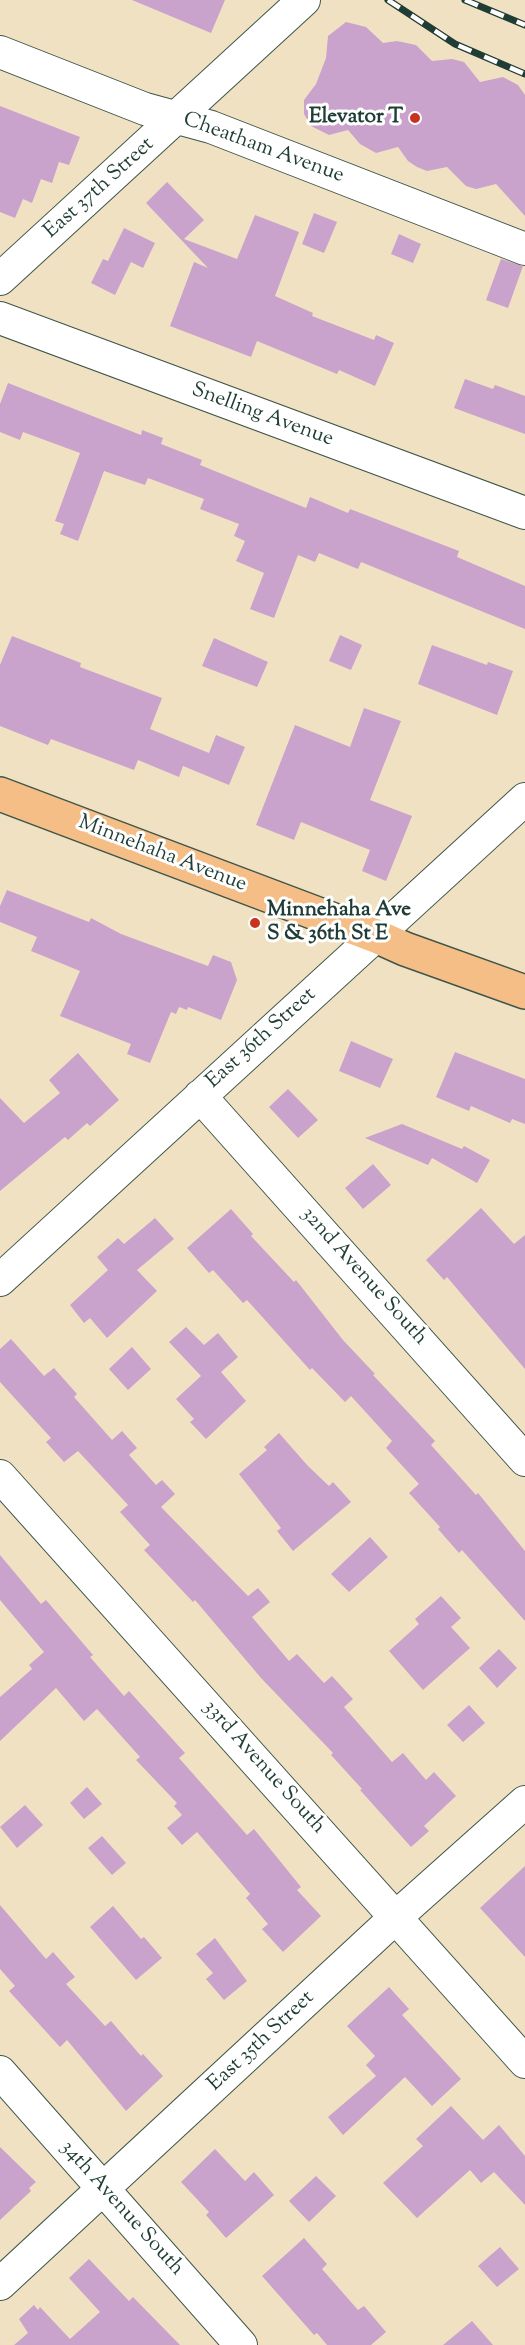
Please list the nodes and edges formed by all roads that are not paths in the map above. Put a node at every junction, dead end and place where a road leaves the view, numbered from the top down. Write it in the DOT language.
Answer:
graph roads {
  1 [pos="304,0"];
  2 [pos="0,52"];
  3 [pos="177,117"];
  4 [pos="525,249"];
  5 [pos="0,279"];
  6 [pos="0,318"];
  7 [pos="525,513"];
  8 [pos="0,795"];
  9 [pos="525,799"];
  10 [pos="376,936"];
  11 [pos="525,992"];
  12 [pos="200,1096"];
  13 [pos="0,1280"];
  14 [pos="525,1460"];
  15 [pos="0,1476"];
  16 [pos="525,1802"];
  17 [pos="396,1917"];
  18 [pos="525,2062"];
  19 [pos="0,2072"];
  20 [pos="102,2188"];
  21 [pos="0,2284"];
  22 [pos="242,2345"];
  1 -- 3 [label="street, East 37th Street"];
  2 -- 3 [label="street, Cheatham Avenue"];
  3 -- 4 [label="street, Cheatham Avenue"];
  3 -- 5 [label="street, East 37th Street"];
  6 -- 7 [label="street, Snelling Avenue"];
  8 -- 10 [label="main road, Minnehaha Avenue"];
  9 -- 10 [label="street, East 36th Street"];
  10 -- 11 [label="main road, Minnehaha Avenue"];
  10 -- 12 [label="street, East 36th Street"];
  12 -- 13 [label="street, East 36th Street"];
  12 -- 14 [label="street, 32nd Avenue South"];
  15 -- 17 [label="street, 33rd Avenue South"];
  16 -- 17 [label="street, East 35th Street"];
  17 -- 18 [label="street, 33rd Avenue South"];
  17 -- 20 [label="street, East 35th Street"];
  19 -- 20 [label="street, 34th Avenue South"];
  20 -- 21 [label="street, East 35th Street"];
  20 -- 22 [label="street, 34th Avenue South"];
}
